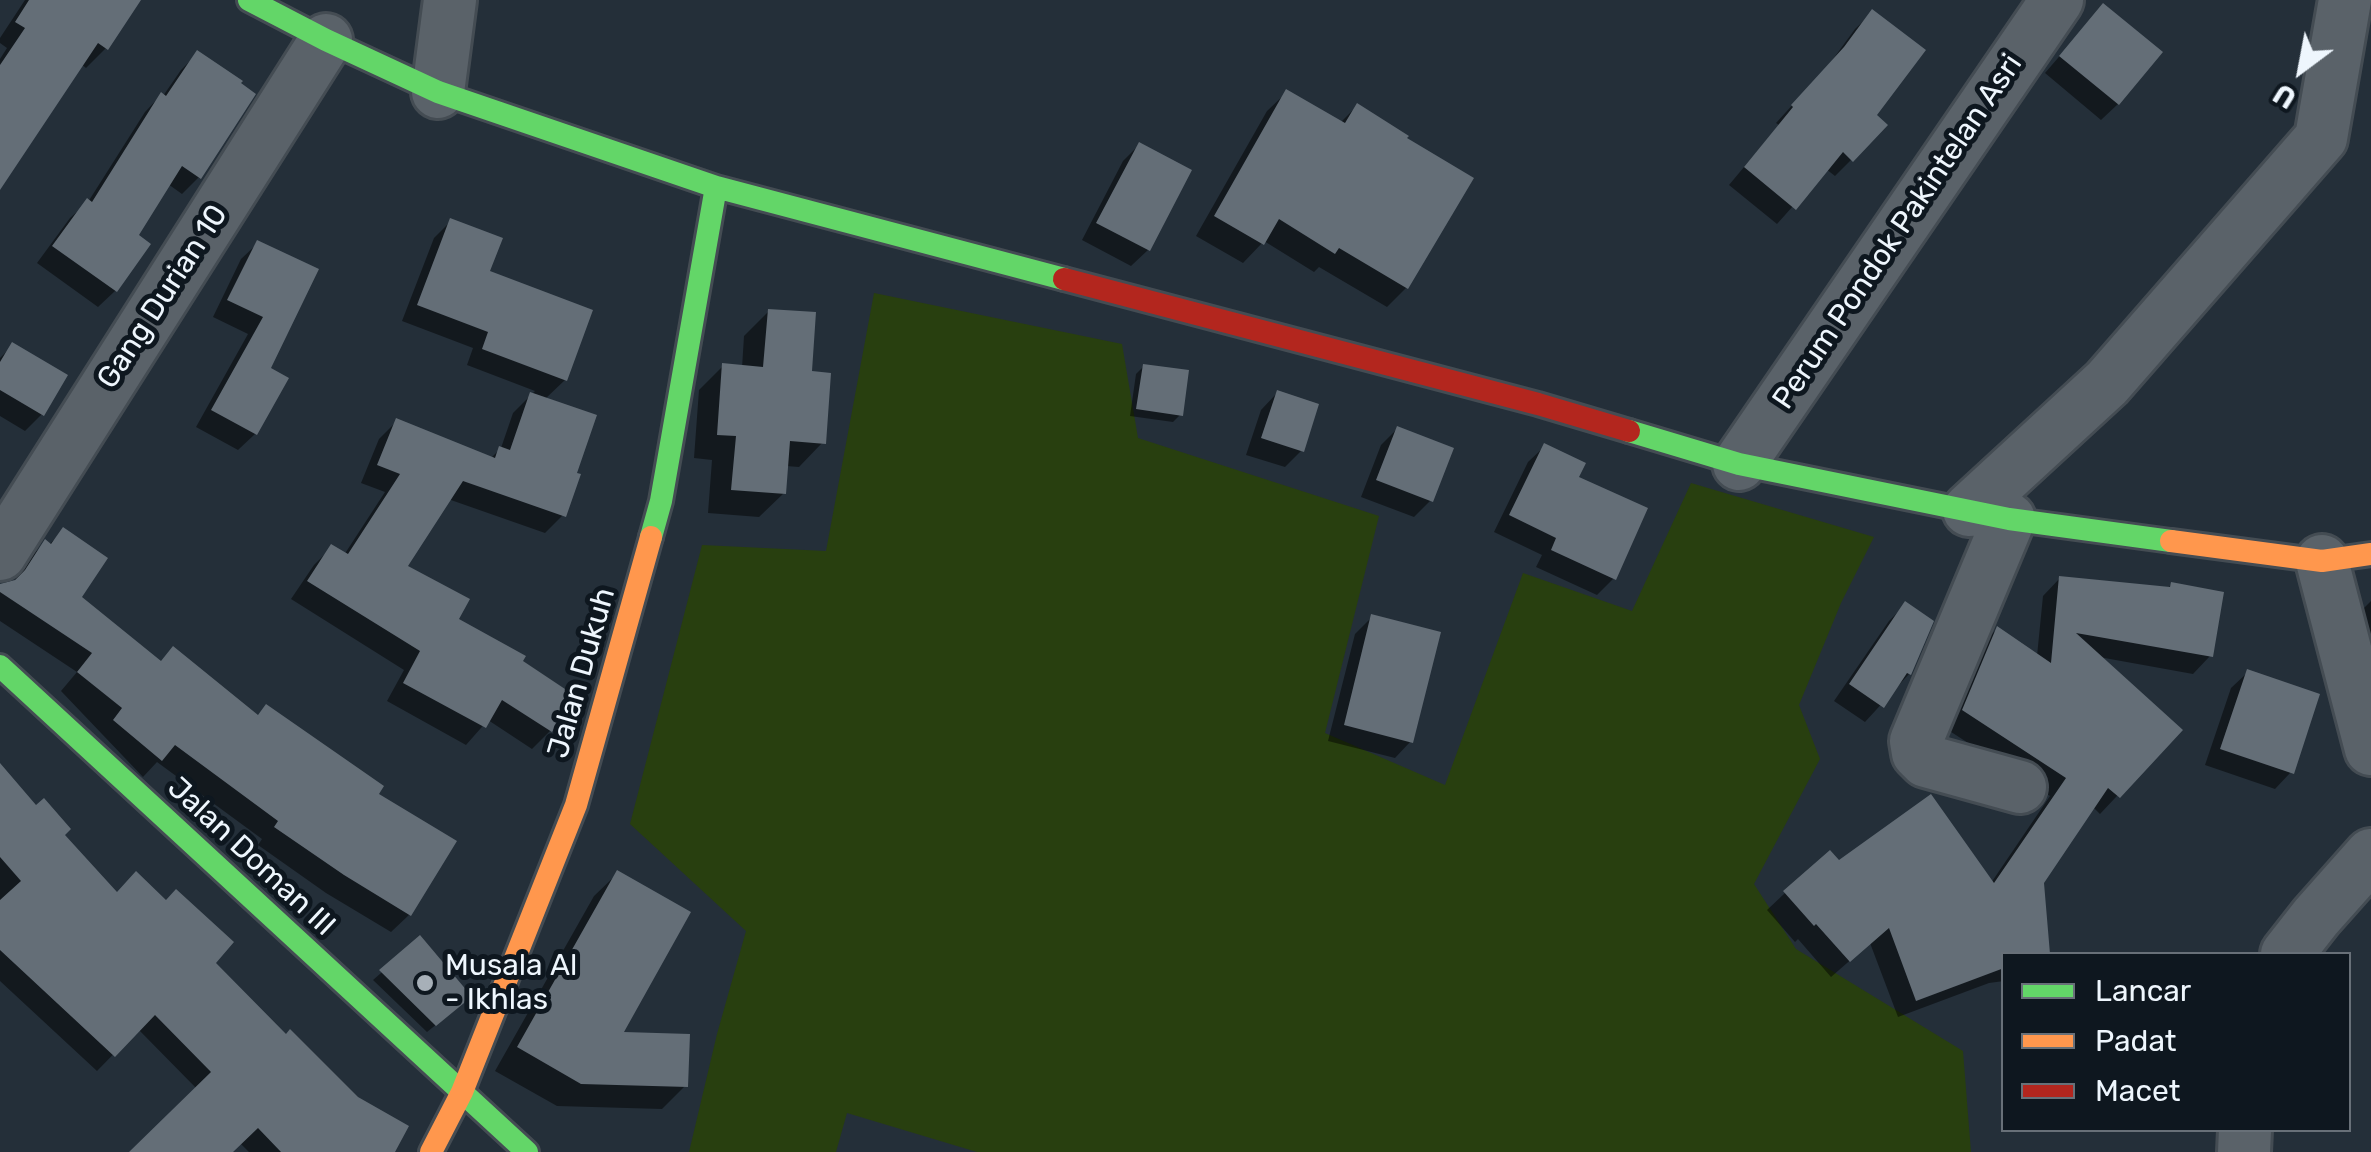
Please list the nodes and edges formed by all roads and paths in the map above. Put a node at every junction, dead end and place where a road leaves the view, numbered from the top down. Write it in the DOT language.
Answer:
graph roads {
  1 [pos="249,0"];
  2 [pos="450,0"];
  3 [pos="2057,0"];
  4 [pos="2345,0"];
  5 [pos="326,40"];
  6 [pos="438,92"];
  7 [pos="716,186"];
  8 [pos="1740,464"];
  9 [pos="1989,515"];
  10 [pos="0,554"];
  11 [pos="2346,557"];
  12 [pos="0,666"];
  13 [pos="2371,749"];
  14 [pos="2020,786"];
  15 [pos="2371,855"];
  16 [pos="2288,952"];
  17 [pos="462,1092"];
  18 [pos="431,1152"];
  19 [pos="527,1152"];
  1 -- 5 [label="street"];
  2 -- 6 [label="street"];
  3 -- 8 [label="street, Perum Pondok Pakintelan Asri"];
  4 -- 9 [label="street"];
  5 -- 6 [label="street"];
  5 -- 10 [label="street, Gang Durian 10"];
  6 -- 7 [label="street"];
  7 -- 8 [label="street"];
  7 -- 17 [label="street, Jalan Dukuh"];
  8 -- 9 [label="street"];
  9 -- 11 [label="street"];
  9 -- 14 [label="street"];
  11 -- 13 [label="street"];
  12 -- 17 [label="street, Jalan Doman III"];
  15 -- 16 [label="street"];
  17 -- 18 [label="street, Jalan Dukuh"];
  17 -- 19 [label="street, Jalan Doman III"];
}
